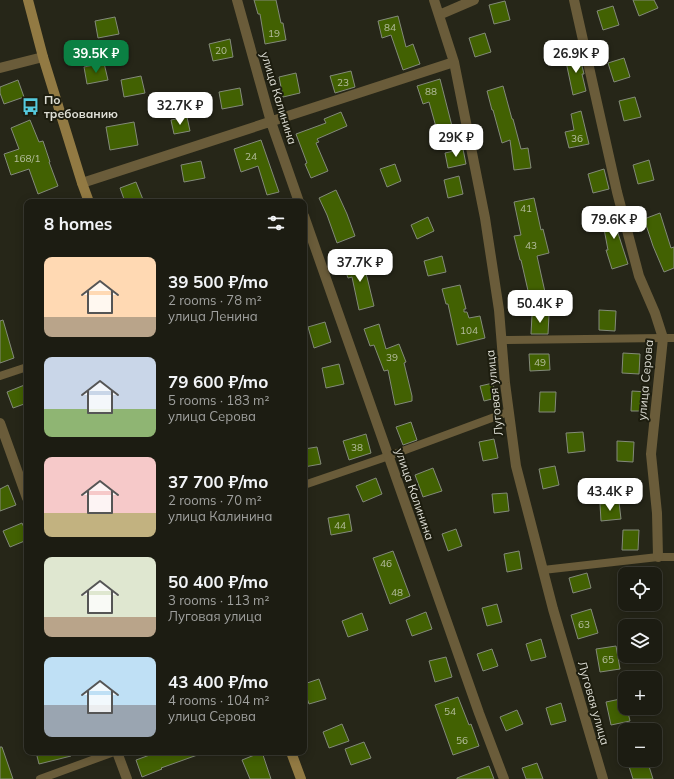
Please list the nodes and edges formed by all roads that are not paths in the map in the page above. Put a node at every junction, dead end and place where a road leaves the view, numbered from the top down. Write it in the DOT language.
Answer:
graph roads {
  1 [pos="28,0"];
  2 [pos="237,0"];
  3 [pos="434,0"];
  4 [pos="474,0"];
  5 [pos="574,0"];
  6 [pos="439,16"];
  7 [pos="43,57"];
  8 [pos="454,62"];
  9 [pos="0,68"];
  10 [pos="271,122"];
  11 [pos="82,183"];
  12 [pos="88,199"];
  13 [pos="298,199"];
  14 [pos="307,224"];
  15 [pos="663,338"];
  16 [pos="674,338"];
  17 [pos="501,340"];
  18 [pos="24,368"];
  19 [pos="0,376"];
  20 [pos="508,412"];
  21 [pos="0,423"];
  22 [pos="389,456"];
  23 [pos="307,484"];
  24 [pos="24,490"];
  25 [pos="658,557"];
  26 [pos="674,557"];
  27 [pos="543,570"];
  28 [pos="106,755"];
  29 [pos="118,755"];
  30 [pos="292,755"];
  31 [pos="40,779"];
  32 [pos="127,779"];
  33 [pos="301,779"];
  34 [pos="504,779"];
  35 [pos="603,779"];
  1 -- 7 [label="street"];
  2 -- 10 [label="street, улица Калинина"];
  3 -- 6 [label="street, Луговая улица"];
  4 -- 6 [label="street"];
  5 -- 15 [label="street, улица Серова"];
  6 -- 8 [label="street, Луговая улица"];
  7 -- 9 [label="street"];
  7 -- 11 [label="street"];
  8 -- 10 [label="street"];
  8 -- 17 [label="street, Луговая улица"];
  10 -- 11 [label="street"];
  10 -- 13 [label="street, улица Калинина"];
  11 -- 12 [label="street"];
  14 -- 22 [label="street, улица Калинина"];
  15 -- 16 [label="lane"];
  15 -- 17 [label="lane"];
  15 -- 25 [label="street, улица Серова"];
  17 -- 20 [label="street, Луговая улица"];
  18 -- 19 [label="lane"];
  20 -- 22 [label="lane"];
  20 -- 27 [label="street, Луговая улица"];
  21 -- 24 [label="street"];
  22 -- 23 [label="lane"];
  22 -- 34 [label="street, улица Калинина"];
  25 -- 26 [label="lane"];
  25 -- 27 [label="lane"];
  27 -- 35 [label="street, Луговая улица"];
  28 -- 31 [label="lane"];
  29 -- 32 [label="street"];
  30 -- 33 [label="street"];
}
